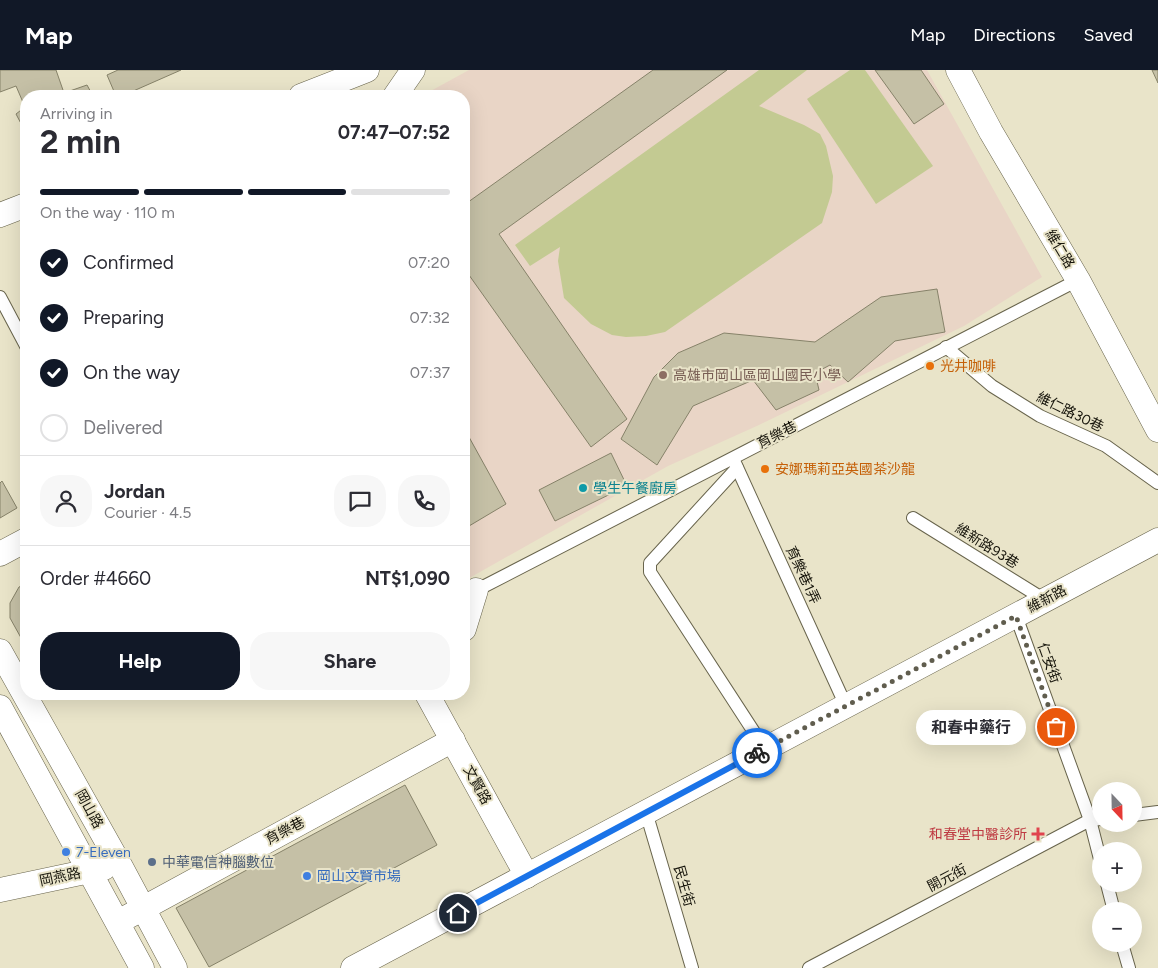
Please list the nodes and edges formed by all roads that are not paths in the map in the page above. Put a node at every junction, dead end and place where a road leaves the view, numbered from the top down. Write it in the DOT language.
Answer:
graph roads {
  1 [pos="367,70"];
  2 [pos="413,70"];
  3 [pos="958,70"];
  4 [pos="316,90"];
  5 [pos="399,90"];
  6 [pos="20,207"];
  7 [pos="0,215"];
  8 [pos="1078,280"];
  9 [pos="0,297"];
  10 [pos="20,335"];
  11 [pos="946,347"];
  12 [pos="1158,430"];
  13 [pos="735,463"];
  14 [pos="1158,483"];
  15 [pos="914,518"];
  16 [pos="1158,540"];
  17 [pos="20,543"];
  18 [pos="0,554"];
  19 [pos="470,593"];
  20 [pos="1045,600"];
  21 [pos="1016,616"];
  22 [pos="0,651"];
  23 [pos="20,687"];
  24 [pos="27,700"];
  25 [pos="441,704"];
  26 [pos="846,706"];
  27 [pos="0,707"];
  28 [pos="453,740"];
  29 [pos="765,749"];
  30 [pos="1092,810"];
  31 [pos="646,812"];
  32 [pos="1158,812"];
  33 [pos="1142,814"];
  34 [pos="1092,822"];
  35 [pos="120,865"];
  36 [pos="90,870"];
  37 [pos="527,876"];
  38 [pos="0,890"];
  39 [pos="143,908"];
  40 [pos="118,922"];
  41 [pos="1124,952"];
  42 [pos="142,968"];
  43 [pos="175,968"];
  44 [pos="353,968"];
  45 [pos="692,968"];
  46 [pos="809,968"];
  47 [pos="1129,968"];
  1 -- 4 [label="street"];
  2 -- 5 [label="street"];
  3 -- 8 [label="street, 維仁路"];
  6 -- 7 [label="street"];
  8 -- 11 [label="lane, 育樂巷"];
  8 -- 12 [label="street, 維仁路"];
  9 -- 10 [label="lane"];
  11 -- 13 [label="lane, 育樂巷"];
  11 -- 14 [label="lane, 維仁路30巷"];
  13 -- 19 [label="lane, 育樂巷"];
  13 -- 26 [label="lane, 育樂巷1弄"];
  13 -- 29 [label="lane"];
  15 -- 20 [label="lane, 維新路93巷"];
  16 -- 20 [label="street, 維新路"];
  17 -- 18 [label="street"];
  20 -- 21 [label="street, 維新路"];
  21 -- 26 [label="street, 維新路"];
  21 -- 30 [label="lane, 仁安街"];
  22 -- 23 [label="street, 岡山路"];
  24 -- 35 [label="street, 岡山路"];
  25 -- 28 [label="street, 文賢路"];
  26 -- 29 [label="street, 維新路"];
  27 -- 36 [label="street, 岡山路"];
  28 -- 37 [label="street, 文賢路"];
  28 -- 39 [label="street, 育樂巷"];
  29 -- 31 [label="street, 維新路"];
  31 -- 37 [label="street, 維新路"];
  31 -- 45 [label="lane, 民生街"];
  32 -- 33 [label="lane"];
  34 -- 46 [label="lane, 開元街"];
  35 -- 36 [label="street, 岡燕路"];
  35 -- 39 [label="street, 岡山路"];
  36 -- 38 [label="street, 岡燕路"];
  36 -- 40 [label="street, 岡山路"];
  37 -- 44 [label="street, 維新路"];
  39 -- 40 [label="street, 育樂巷"];
  39 -- 43 [label="street, 岡山路"];
  40 -- 42 [label="street, 岡山路"];
  41 -- 47 [label="lane"];
}
